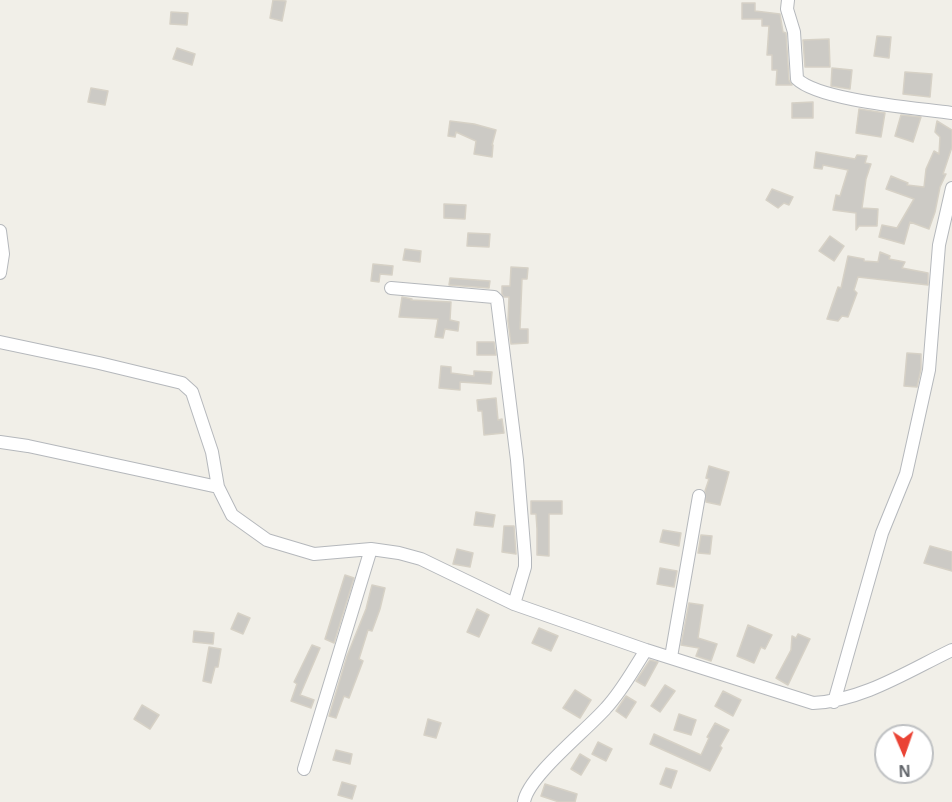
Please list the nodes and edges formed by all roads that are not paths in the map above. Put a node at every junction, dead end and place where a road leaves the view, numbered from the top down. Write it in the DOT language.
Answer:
graph roads {
  1 [pos="788,0"];
  2 [pos="952,113"];
  3 [pos="952,188"];
  4 [pos="0,231"];
  5 [pos="0,273"];
  6 [pos="391,288"];
  7 [pos="0,342"];
  8 [pos="0,442"];
  9 [pos="218,488"];
  10 [pos="699,496"];
  11 [pos="371,549"];
  12 [pos="514,604"];
  13 [pos="952,650"];
  14 [pos="646,651"];
  15 [pos="671,657"];
  16 [pos="834,702"];
  17 [pos="304,769"];
  18 [pos="524,802"];
  1 -- 2 [label="street"];
  3 -- 16 [label="street"];
  4 -- 5 [label="street"];
  6 -- 12 [label="street"];
  7 -- 9 [label="street"];
  8 -- 9 [label="street"];
  9 -- 11 [label="street"];
  10 -- 15 [label="street"];
  11 -- 12 [label="street"];
  11 -- 17 [label="street"];
  12 -- 14 [label="street"];
  13 -- 16 [label="street"];
  14 -- 15 [label="street"];
  14 -- 18 [label="street"];
  15 -- 16 [label="street"];
}
